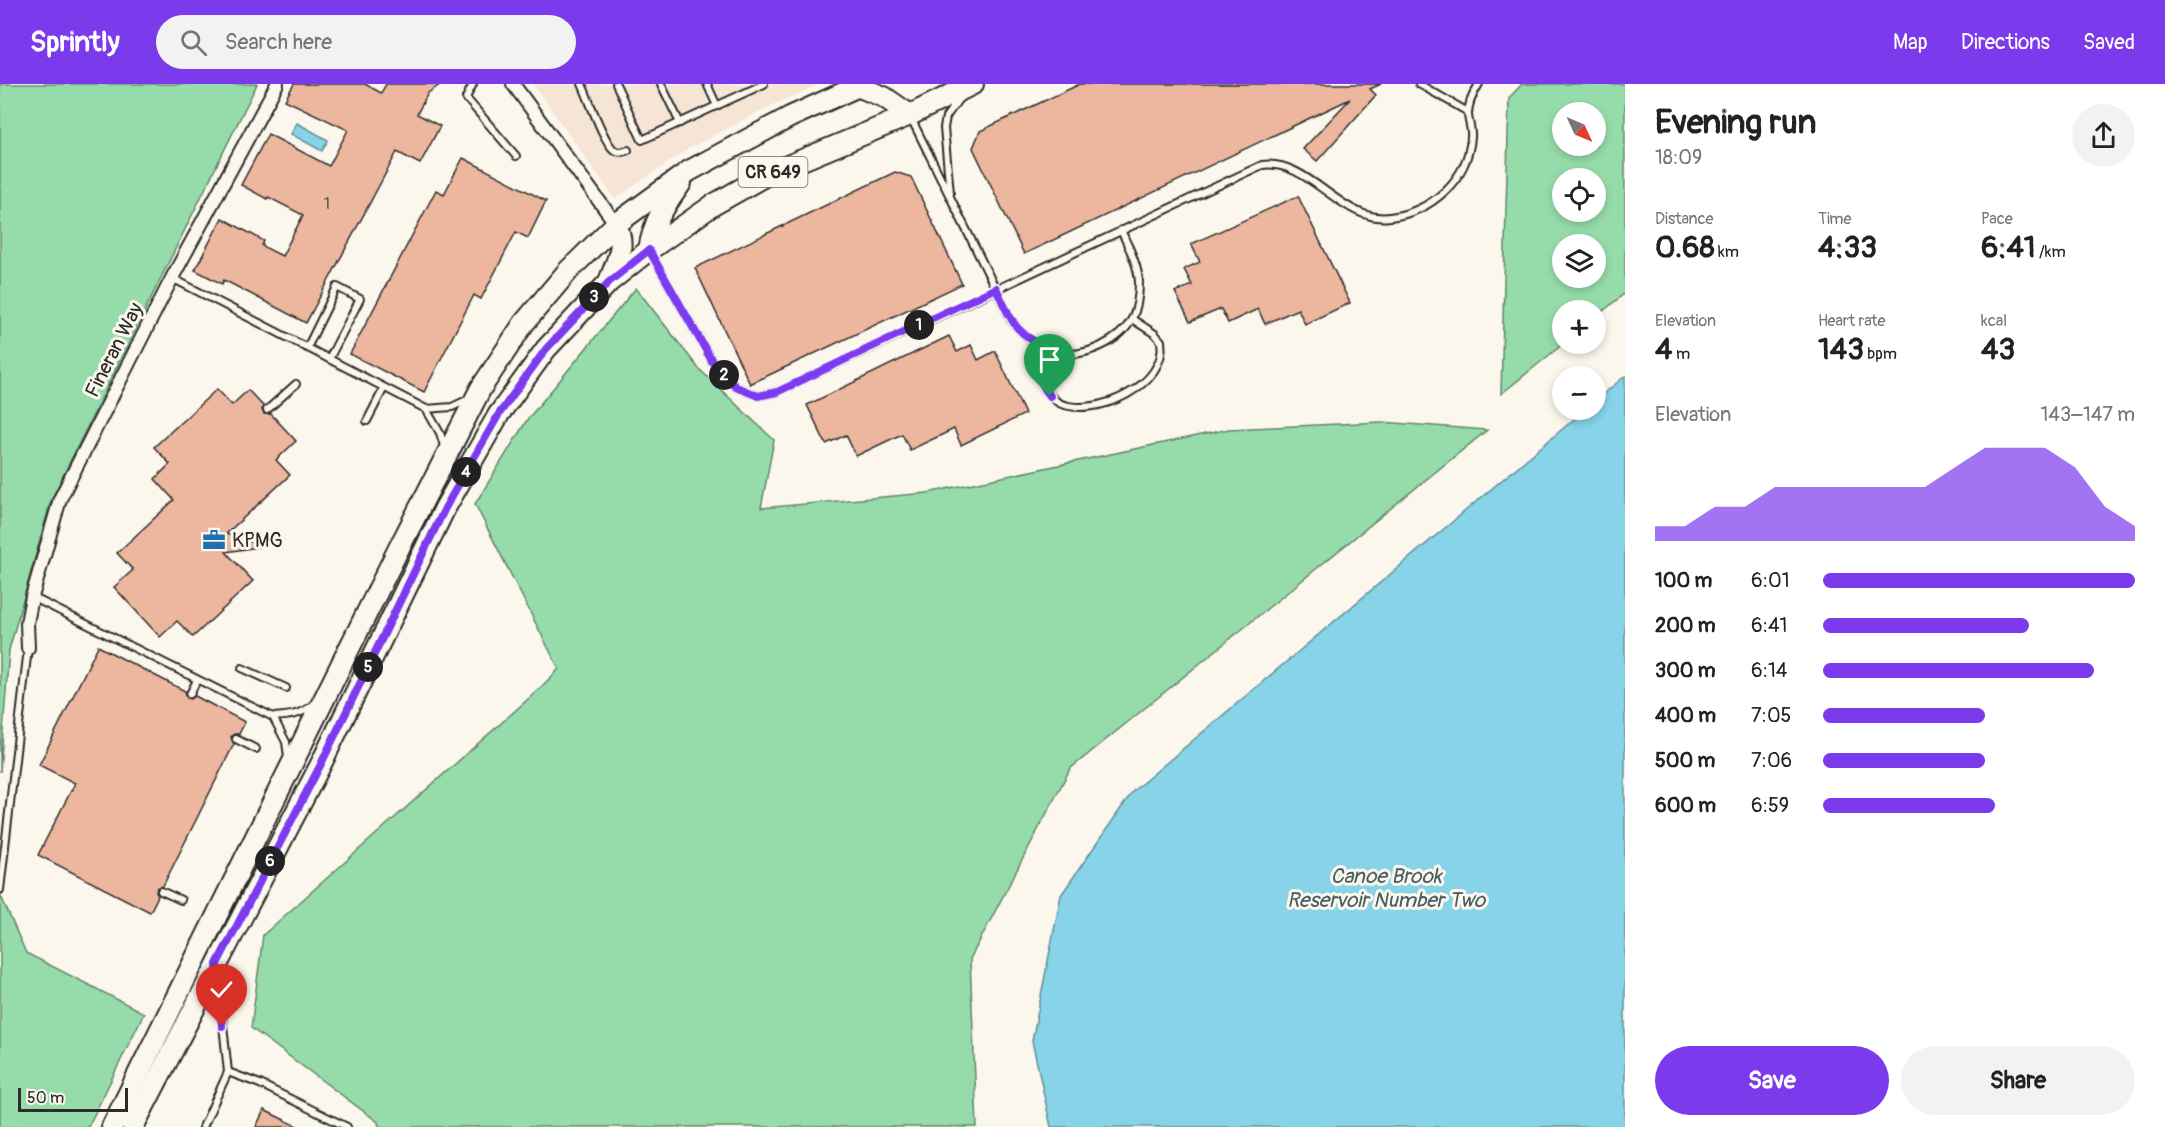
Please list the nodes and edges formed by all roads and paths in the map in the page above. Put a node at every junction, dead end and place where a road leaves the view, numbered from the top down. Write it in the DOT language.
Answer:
graph roads {
  1 [pos="277,84"];
  2 [pos="473,84"];
  3 [pos="513,84"];
  4 [pos="582,84"];
  5 [pos="616,84"];
  6 [pos="662,84"];
  7 [pos="707,84"];
  8 [pos="764,84"];
  9 [pos="969,84"];
  10 [pos="1419,84"];
  11 [pos="1479,84"];
  12 [pos="860,85"];
  13 [pos="749,87"];
  14 [pos="717,106"];
  15 [pos="1468,112"];
  16 [pos="910,115"];
  17 [pos="680,123"];
  18 [pos="628,150"];
  19 [pos="516,156"];
  20 [pos="689,171"];
  21 [pos="950,197"];
  22 [pos="616,224"];
  23 [pos="1121,230"];
  24 [pos="649,250"];
  25 [pos="172,278"];
  26 [pos="609,282"];
  27 [pos="996,288"];
  28 [pos="1132,319"];
  29 [pos="306,348"];
  30 [pos="1049,349"];
  31 [pos="329,359"];
  32 [pos="296,384"];
  33 [pos="384,388"];
  34 [pos="478,395"];
  35 [pos="267,410"];
  36 [pos="426,410"];
  37 [pos="367,421"];
  38 [pos="446,456"];
  39 [pos="32,597"];
  40 [pos="28,648"];
  41 [pos="242,668"];
  42 [pos="197,680"];
  43 [pos="286,688"];
  44 [pos="327,692"];
  45 [pos="190,694"];
  46 [pos="273,717"];
  47 [pos="236,739"];
  48 [pos="256,749"];
  49 [pos="287,772"];
  50 [pos="0,890"];
  51 [pos="161,891"];
  52 [pos="180,900"];
  53 [pos="217,964"];
  54 [pos="228,1072"];
  55 [pos="112,1127"];
  56 [pos="133,1127"];
  57 [pos="203,1127"];
  58 [pos="347,1127"];
  1 -- 25 [label="street, Fineran Way"];
  2 -- 19 [label="lane"];
  3 -- 22 [label="street"];
  4 -- 18 [label="lane"];
  5 -- 17 [label="lane"];
  6 -- 17 [label="lane"];
  7 -- 14 [label="lane"];
  8 -- 13 [label="lane"];
  9 -- 16 [label="main road, CR 649"];
  9 -- 21 [label="lane"];
  10 -- 15 [label="lane"];
  11 -- 15 [label="lane"];
  12 -- 16 [label="main road"];
  12 -- 20 [label="main road, CR 649"];
  13 -- 14 [label="lane"];
  14 -- 17 [label="lane"];
  15 -- 23 [label="lane"];
  16 -- 21 [label="lane"];
  16 -- 24 [label="main road, CR 649"];
  20 -- 22 [label="main road, CR 649"];
  20 -- 24 [label="main road"];
  21 -- 27 [label="lane"];
  22 -- 26 [label="main road"];
  22 -- 34 [label="main road, CR 649"];
  23 -- 27 [label="lane"];
  23 -- 28 [label="lane"];
  24 -- 26 [label="main road, CR 649"];
  24 -- 27 [label="lane"];
  25 -- 29 [label="lane"];
  25 -- 39 [label="street, Fineran Way"];
  26 -- 53 [label="main road, CR 649"];
  27 -- 30 [label="lane"];
  28 -- 30 [label="lane"];
  28 -- 30 [label="lane"];
  29 -- 31 [label="lane"];
  29 -- 31 [label="lane"];
  31 -- 33 [label="lane"];
  32 -- 35 [label="lane"];
  33 -- 36 [label="lane"];
  33 -- 37 [label="lane"];
  34 -- 36 [label="lane"];
  34 -- 38 [label="main road, CR 649"];
  36 -- 38 [label="lane"];
  38 -- 44 [label="main road, CR 649"];
  39 -- 40 [label="street, Fineran Way"];
  39 -- 42 [label="lane"];
  40 -- 50 [label="lane"];
  41 -- 43 [label="lane"];
  42 -- 45 [label="lane"];
  42 -- 46 [label="lane"];
  44 -- 46 [label="lane"];
  44 -- 49 [label="main road, CR 649"];
  46 -- 49 [label="lane"];
  47 -- 48 [label="lane"];
  49 -- 55 [label="main road, CR 649"];
  51 -- 52 [label="lane"];
  53 -- 54 [label="lane"];
  53 -- 56 [label="main road, CR 649"];
  54 -- 57 [label="lane"];
  54 -- 58 [label="lane"];
}
